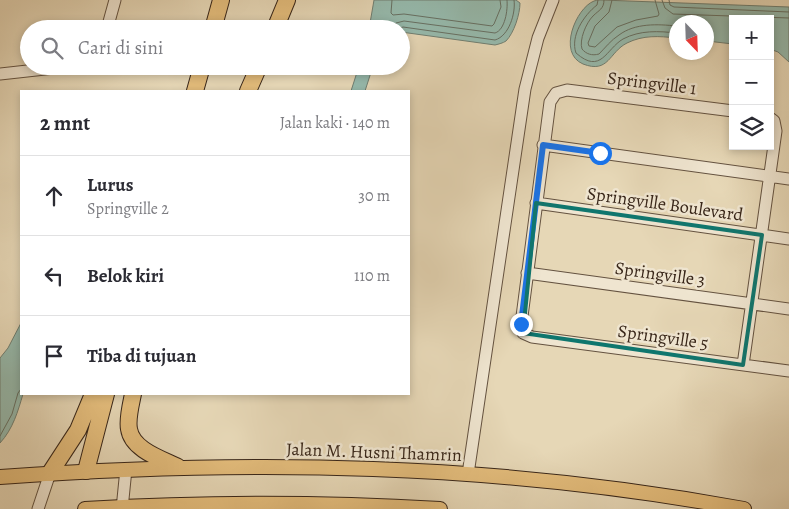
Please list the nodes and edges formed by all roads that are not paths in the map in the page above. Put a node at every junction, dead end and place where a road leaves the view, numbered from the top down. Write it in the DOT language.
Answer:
graph roads {
  1 [pos="116,0"];
  2 [pos="209,0"];
  3 [pos="221,0"];
  4 [pos="287,0"];
  5 [pos="553,0"];
  6 [pos="110,20"];
  7 [pos="206,20"];
  8 [pos="215,20"];
  9 [pos="279,20"];
  10 [pos="20,72"];
  11 [pos="0,74"];
  12 [pos="194,75"];
  13 [pos="199,75"];
  14 [pos="254,75"];
  15 [pos="191,90"];
  16 [pos="195,90"];
  17 [pos="248,90"];
  18 [pos="729,110"];
  19 [pos="774,121"];
  20 [pos="543,145"];
  21 [pos="774,146"];
  22 [pos="774,150"];
  23 [pos="770,177"];
  24 [pos="789,179"];
  25 [pos="536,203"];
  26 [pos="762,235"];
  27 [pos="789,239"];
  28 [pos="527,273"];
  29 [pos="752,304"];
  30 [pos="789,309"];
  31 [pos="744,365"];
  32 [pos="789,371"];
  33 [pos="93,395"];
  34 [pos="106,395"];
  35 [pos="133,395"];
  36 [pos="178,467"];
  37 [pos="126,469"];
  38 [pos="86,471"];
  39 [pos="50,473"];
  40 [pos="468,474"];
  41 [pos="0,477"];
  42 [pos="123,508"];
  43 [pos="38,509"];
  44 [pos="85,509"];
  45 [pos="440,509"];
  46 [pos="744,509"];
  1 -- 6 [label="street"];
  2 -- 7 [label="highway"];
  3 -- 8 [label="highway"];
  4 -- 9 [label="highway"];
  5 -- 40 [label="street"];
  10 -- 11 [label="street"];
  12 -- 15 [label="highway"];
  13 -- 16 [label="highway"];
  14 -- 17 [label="highway"];
  18 -- 20 [label="street, Springville 1"];
  19 -- 21 [label="street"];
  20 -- 23 [label="street"];
  20 -- 25 [label="street"];
  22 -- 23 [label="street"];
  23 -- 24 [label="street"];
  23 -- 26 [label="street"];
  25 -- 26 [label="street, Springville Boulevard"];
  25 -- 28 [label="street"];
  26 -- 27 [label="street, Springville Boulevard"];
  26 -- 29 [label="street"];
  28 -- 29 [label="street, Springville 3"];
  28 -- 31 [label="street, Springville 5"];
  29 -- 30 [label="street, Springville 3"];
  29 -- 31 [label="street"];
  31 -- 32 [label="street, Springville 5"];
  33 -- 39 [label="highway"];
  34 -- 38 [label="highway"];
  35 -- 36 [label="highway"];
  36 -- 37 [label="main road, Jalan M. Husni Thamrin"];
  36 -- 40 [label="main road, Jalan M. Husni Thamrin"];
  37 -- 38 [label="main road, Jalan M. Husni Thamrin"];
  37 -- 42 [label="street"];
  38 -- 39 [label="main road, Jalan M. Husni Thamrin"];
  39 -- 41 [label="main road, Jalan M. Husni Thamrin"];
  39 -- 43 [label="street"];
  40 -- 46 [label="main road, Jalan M. Husni Thamrin"];
  42 -- 44 [label="main road"];
  42 -- 45 [label="main road"];
}
